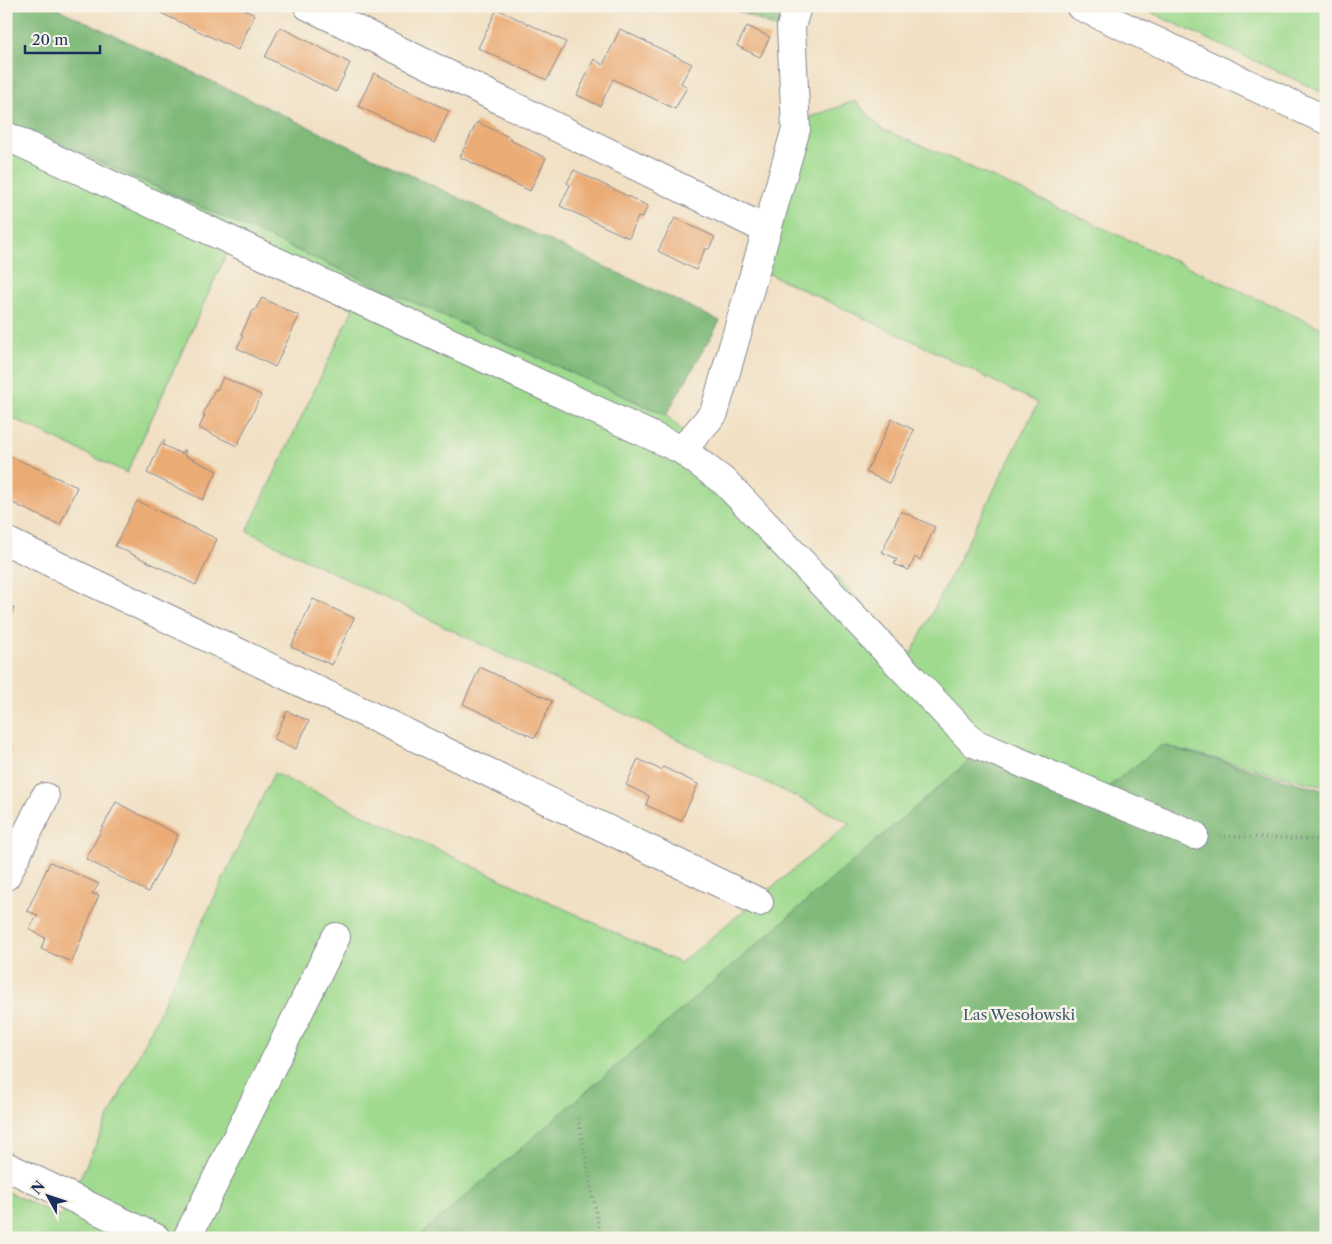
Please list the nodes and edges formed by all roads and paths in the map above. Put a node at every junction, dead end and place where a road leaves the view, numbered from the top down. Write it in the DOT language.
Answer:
graph roads {
  1 [pos="308,6"];
  2 [pos="798,6"];
  3 [pos="1080,6"];
  4 [pos="1326,120"];
  5 [pos="6,136"];
  6 [pos="767,230"];
  7 [pos="682,450"];
  8 [pos="6,542"];
  9 [pos="45,797"];
  10 [pos="1194,834"];
  11 [pos="1326,840"];
  12 [pos="6,876"];
  13 [pos="759,902"];
  14 [pos="336,938"];
  15 [pos="578,1118"];
  16 [pos="6,1166"];
  17 [pos="156,1238"];
  18 [pos="187,1238"];
  19 [pos="601,1238"];
  1 -- 6 [label="street"];
  2 -- 6 [label="street"];
  3 -- 4 [label="street"];
  5 -- 7 [label="street"];
  6 -- 7 [label="street"];
  7 -- 10 [label="street"];
  8 -- 13 [label="street"];
  9 -- 12 [label="street"];
  10 -- 11 [label="path"];
  14 -- 18 [label="street"];
  15 -- 19 [label="path"];
  16 -- 17 [label="street"];
}
